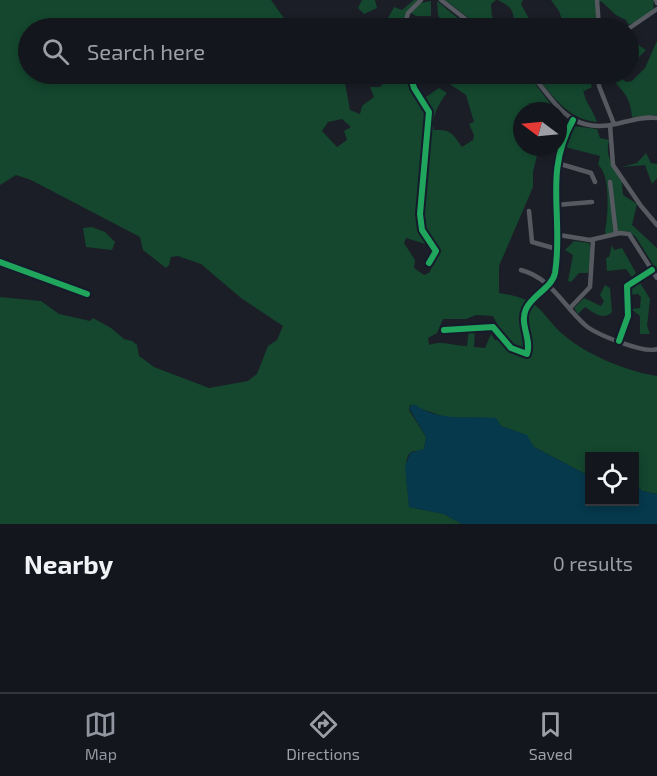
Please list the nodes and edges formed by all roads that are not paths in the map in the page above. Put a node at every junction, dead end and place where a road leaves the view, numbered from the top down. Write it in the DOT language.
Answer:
graph roads {
  1 [pos="421,0"];
  2 [pos="441,0"];
  3 [pos="597,0"];
  4 [pos="657,9"];
  5 [pos="407,18"];
  6 [pos="464,18"];
  7 [pos="598,18"];
  8 [pos="639,21"];
  9 [pos="413,84"];
  10 [pos="539,84"];
  11 [pos="599,84"];
  12 [pos="657,118"];
  13 [pos="573,120"];
  14 [pos="612,125"];
  15 [pos="557,163"];
  16 [pos="595,182"];
  17 [pos="610,182"];
  18 [pos="592,202"];
  19 [pos="556,205"];
  20 [pos="529,211"];
  21 [pos="657,225"];
  22 [pos="616,234"];
  23 [pos="559,235"];
  24 [pos="593,240"];
  25 [pos="557,249"];
  26 [pos="0,262"];
  27 [pos="429,263"];
  28 [pos="521,270"];
  29 [pos="652,270"];
  30 [pos="657,278"];
  31 [pos="548,284"];
  32 [pos="87,294"];
  33 [pos="570,308"];
  34 [pos="444,330"];
  35 [pos="619,340"];
  36 [pos="657,349"];
  1 -- 5 [label="street"];
  2 -- 6 [label="street"];
  3 -- 7 [label="street"];
  4 -- 8 [label="street"];
  9 -- 27 [label="street"];
  10 -- 13 [label="street"];
  11 -- 14 [label="street"];
  12 -- 14 [label="street"];
  13 -- 14 [label="street"];
  13 -- 15 [label="street"];
  14 -- 21 [label="street"];
  15 -- 16 [label="street"];
  15 -- 19 [label="street"];
  17 -- 22 [label="street"];
  18 -- 19 [label="street"];
  19 -- 23 [label="street"];
  20 -- 25 [label="street"];
  22 -- 24 [label="street"];
  22 -- 29 [label="street"];
  23 -- 24 [label="street"];
  23 -- 25 [label="street"];
  24 -- 33 [label="street"];
  25 -- 31 [label="street"];
  26 -- 32 [label="street"];
  28 -- 31 [label="street"];
  29 -- 30 [label="street"];
  29 -- 35 [label="street"];
  31 -- 33 [label="street"];
  31 -- 34 [label="street"];
  33 -- 35 [label="street"];
  35 -- 36 [label="street"];
}
